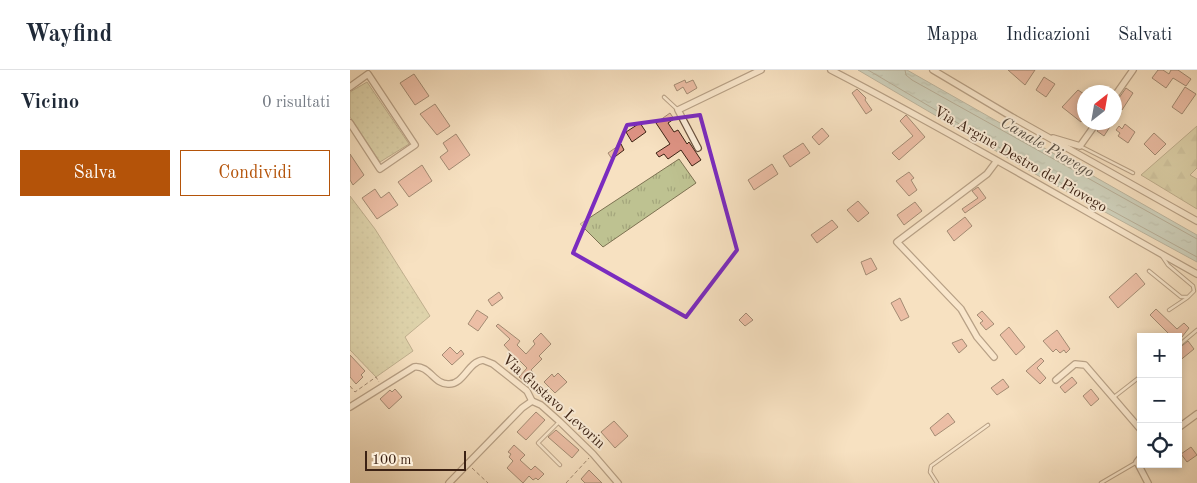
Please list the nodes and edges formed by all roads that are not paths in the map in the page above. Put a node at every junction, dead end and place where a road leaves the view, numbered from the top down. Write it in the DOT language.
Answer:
graph roads {
  1 [pos="761,70"];
  2 [pos="830,70"];
  3 [pos="933,70"];
  4 [pos="1133,70"];
  5 [pos="350,86"];
  6 [pos="1122,86"];
  7 [pos="664,97"];
  8 [pos="678,110"];
  9 [pos="350,123"];
  10 [pos="1091,130"];
  11 [pos="1048,138"];
  12 [pos="1080,146"];
  13 [pos="698,148"];
  14 [pos="996,162"];
  15 [pos="1133,173"];
  16 [pos="1197,221"];
  17 [pos="1160,253"];
  18 [pos="1181,265"];
  19 [pos="1149,271"];
  20 [pos="1197,274"];
  21 [pos="1197,278"];
  22 [pos="1188,297"];
  23 [pos="1170,310"];
  24 [pos="1197,330"];
  25 [pos="1182,343"];
  26 [pos="994,357"];
  27 [pos="1138,378"];
  28 [pos="1056,380"];
  29 [pos="1113,398"];
  30 [pos="532,401"];
  31 [pos="350,407"];
  32 [pos="1197,414"];
  33 [pos="559,421"];
  34 [pos="988,425"];
  35 [pos="1137,425"];
  36 [pos="1182,425"];
  37 [pos="1137,461"];
  38 [pos="560,465"];
  39 [pos="1142,468"];
  40 [pos="450,483"];
  41 [pos="618,483"];
  42 [pos="937,483"];
  43 [pos="1101,483"];
  44 [pos="1148,483"];
  1 -- 8 [label="street"];
  2 -- 14 [label="street, Via Argine Destro del Piovego"];
  3 -- 11 [label="street"];
  4 -- 6 [label="street"];
  5 -- 9 [label="street"];
  7 -- 8 [label="lane"];
  8 -- 13 [label="street"];
  10 -- 12 [label="street"];
  11 -- 12 [label="street"];
  11 -- 16 [label="street"];
  12 -- 15 [label="lane"];
  14 -- 17 [label="street, Via Argine Destro del Piovego"];
  14 -- 26 [label="street"];
  17 -- 18 [label="street, Via Argine Destro del Piovego"];
  17 -- 22 [label="lane"];
  18 -- 20 [label="street, Via Argine Destro del Piovego"];
  18 -- 21 [label="lane"];
  19 -- 22 [label="lane"];
  22 -- 23 [label="lane"];
  24 -- 25 [label="lane"];
  27 -- 29 [label="lane"];
  28 -- 29 [label="street"];
  29 -- 35 [label="street"];
  30 -- 31 [label="street, Via Gustavo Levorin"];
  30 -- 33 [label="street, Via Gustavo Levorin"];
  30 -- 40 [label="street"];
  32 -- 36 [label="street"];
  33 -- 38 [label="lane"];
  33 -- 41 [label="street, Via Gustavo Levorin"];
  34 -- 42 [label="lane"];
  37 -- 43 [label="lane"];
  39 -- 44 [label="street"];
}
